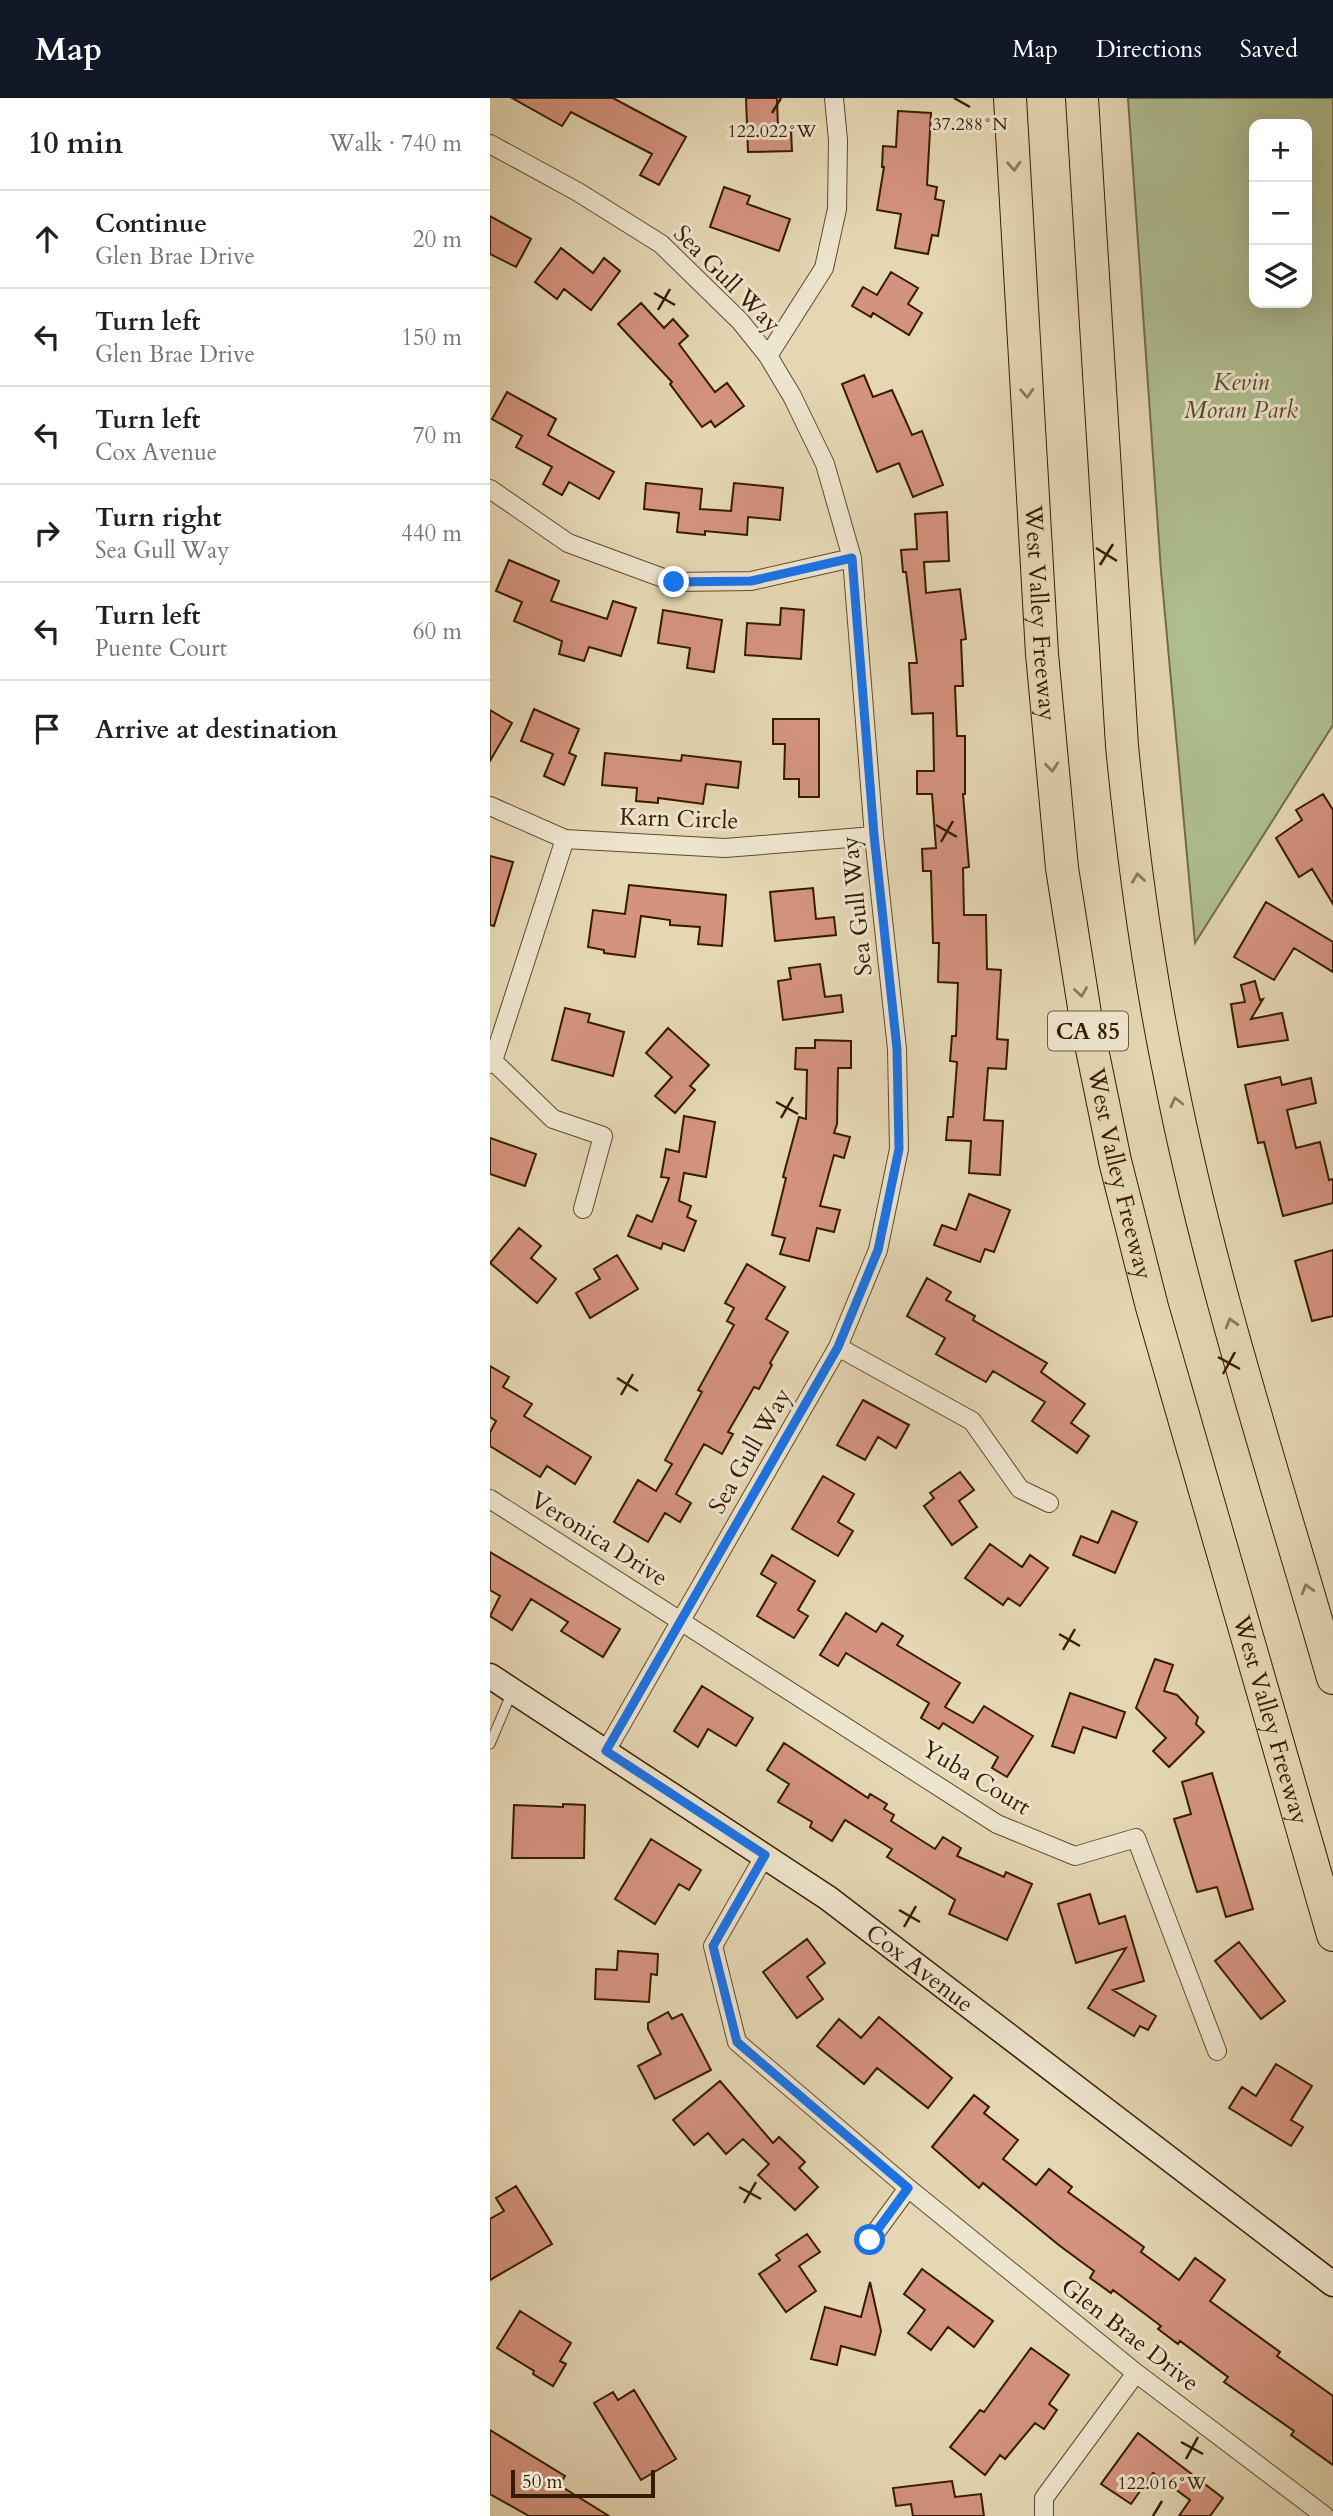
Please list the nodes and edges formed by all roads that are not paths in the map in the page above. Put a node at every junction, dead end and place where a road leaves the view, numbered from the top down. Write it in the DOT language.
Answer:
graph roads {
  1 [pos="834,98"];
  2 [pos="1010,98"];
  3 [pos="1082,98"];
  4 [pos="490,144"];
  5 [pos="768,356"];
  6 [pos="490,489"];
  7 [pos="852,558"];
  8 [pos="490,806"];
  9 [pos="874,835"];
  10 [pos="565,839"];
  11 [pos="491,1063"];
  12 [pos="583,1209"];
  13 [pos="838,1347"];
  14 [pos="490,1499"];
  15 [pos="1049,1503"];
  16 [pos="682,1621"];
  17 [pos="490,1676"];
  18 [pos="1333,1678"];
  19 [pos="512,1690"];
  20 [pos="490,1744"];
  21 [pos="606,1751"];
  22 [pos="765,1855"];
  23 [pos="1333,1935"];
  24 [pos="1217,2051"];
  25 [pos="908,2188"];
  26 [pos="870,2240"];
  27 [pos="1333,2284"];
  28 [pos="1136,2373"];
  29 [pos="1044,2516"];
  30 [pos="1325,2516"];
  1 -- 5 [label="street"];
  2 -- 23 [label="highway, West Valley Freeway / CA 85, one-way"];
  18 -- 3 [label="highway, CA 85, one-way"];
  4 -- 5 [label="street, Sea Gull Way"];
  5 -- 7 [label="street, Sea Gull Way"];
  6 -- 7 [label="street"];
  7 -- 9 [label="street, Sea Gull Way"];
  8 -- 10 [label="street, Karn Circle"];
  9 -- 10 [label="street, Karn Circle"];
  9 -- 13 [label="street, Sea Gull Way"];
  10 -- 11 [label="street"];
  11 -- 12 [label="street"];
  13 -- 15 [label="street"];
  13 -- 16 [label="street, Sea Gull Way"];
  14 -- 16 [label="street, Veronica Drive"];
  16 -- 21 [label="street, Sea Gull Way"];
  16 -- 24 [label="street, Yuba Court"];
  17 -- 19 [label="main road, Cox Avenue"];
  19 -- 20 [label="lane"];
  19 -- 21 [label="main road, Cox Avenue"];
  21 -- 22 [label="main road, Cox Avenue"];
  22 -- 25 [label="street, Glen Brae Drive"];
  22 -- 27 [label="main road, Cox Avenue"];
  25 -- 26 [label="street"];
  25 -- 28 [label="street, Glen Brae Drive"];
  28 -- 29 [label="street"];
  28 -- 30 [label="street, Glen Brae Drive"];
}
